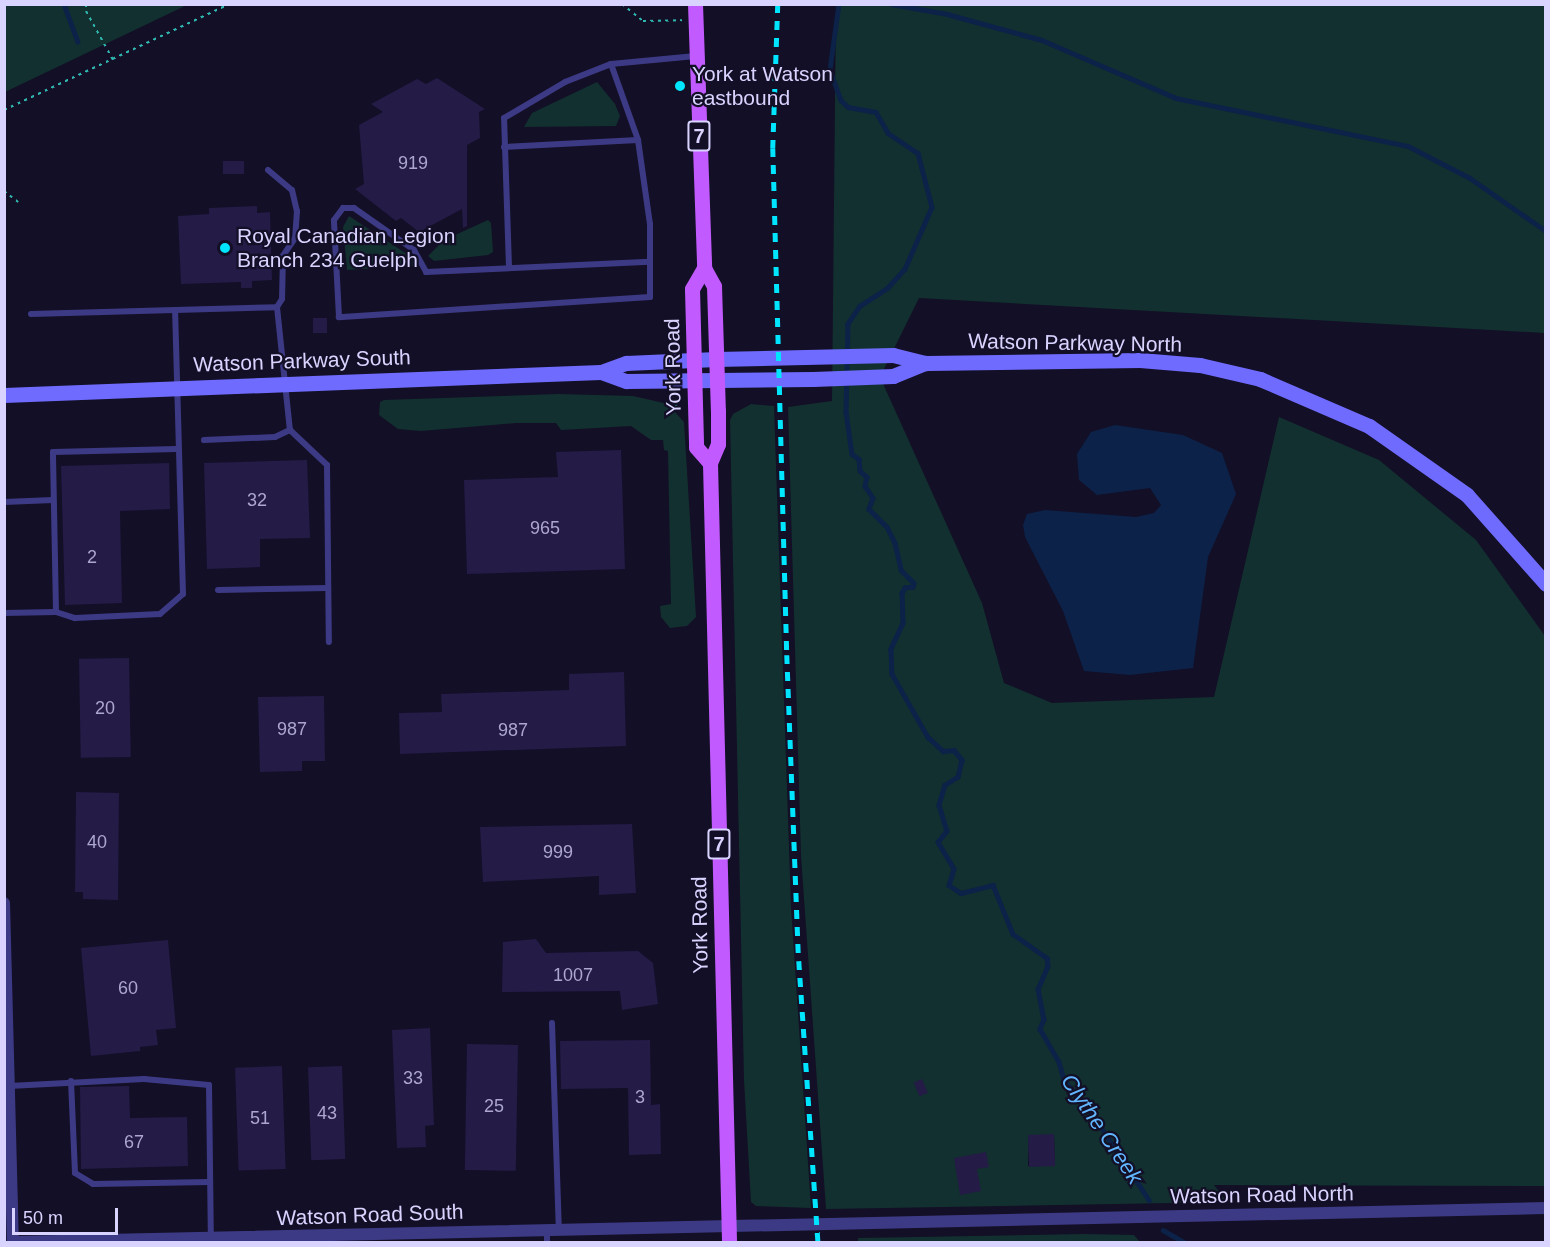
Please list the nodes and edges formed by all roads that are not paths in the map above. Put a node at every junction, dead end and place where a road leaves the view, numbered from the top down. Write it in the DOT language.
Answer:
graph roads {
  1 [pos="695,12"];
  2 [pos="697,56"];
  3 [pos="611,64"];
  4 [pos="638,140"];
  5 [pos="504,147"];
  6 [pos="268,170"];
  7 [pos="651,262"];
  8 [pos="509,267"];
  9 [pos="704,268"];
  10 [pos="277,307"];
  11 [pos="175,310"];
  12 [pos="31,314"];
  13 [pos="716,359"];
  14 [pos="694,360"];
  15 [pos="926,363"];
  16 [pos="601,372"];
  17 [pos="695,380"];
  18 [pos="717,380"];
  19 [pos="284,382"];
  20 [pos="176,388"];
  21 [pos="4,395"];
  22 [pos="290,430"];
  23 [pos="204,440"];
  24 [pos="177,449"];
  25 [pos="710,463"];
  26 [pos="54,500"];
  27 [pos="4,502"];
  28 [pos="1545,584"];
  29 [pos="328,588"];
  30 [pos="218,590"];
  31 [pos="56,612"];
  32 [pos="4,613"];
  33 [pos="329,642"];
  34 [pos="4,903"];
  35 [pos="552,1023"];
  36 [pos="71,1081"];
  37 [pos="9,1086"];
  38 [pos="210,1182"];
  39 [pos="1545,1208"];
  40 [pos="728,1224"];
  41 [pos="553,1229"];
  42 [pos="423,1238"];
  43 [pos="368,1239"];
  44 [pos="218,1240"];
  45 [pos="13,1242"];
  46 [pos="95,1242"];
  47 [pos="547,1242"];
  48 [pos="729,1242"];
  1 -- 2 [label="main road, York Road / 7"];
  2 -- 3 [label="lane"];
  2 -- 9 [label="main road, York Road / 7"];
  3 -- 4 [label="lane"];
  3 -- 5 [label="lane"];
  4 -- 5 [label="lane"];
  4 -- 7 [label="lane"];
  5 -- 8 [label="lane"];
  6 -- 10 [label="lane"];
  7 -- 8 [label="lane"];
  7 -- 8 [label="lane"];
  9 -- 13 [label="main road, York Road / 7"];
  9 -- 14 [label="main road, York Road / 7"];
  10 -- 11 [label="lane"];
  10 -- 19 [label="lane"];
  11 -- 12 [label="lane"];
  11 -- 20 [label="lane"];
  13 -- 14 [label="main road, Watson Parkway North"];
  13 -- 15 [label="main road, Watson Parkway North"];
  13 -- 18 [label="main road, York Road / 7"];
  14 -- 16 [label="main road, Watson Parkway South"];
  14 -- 17 [label="main road, York Road / 7"];
  15 -- 18 [label="main road, Watson Parkway North"];
  15 -- 28 [label="main road, Watson Parkway North"];
  16 -- 17 [label="main road, Watson Parkway South"];
  16 -- 19 [label="main road, Watson Parkway South"];
  17 -- 18 [label="main road, Watson Parkway North"];
  17 -- 25 [label="main road, York Road / 7"];
  18 -- 25 [label="main road, York Road / 7"];
  19 -- 20 [label="main road, Watson Parkway South"];
  19 -- 22 [label="lane"];
  20 -- 21 [label="main road, Watson Parkway South"];
  20 -- 24 [label="lane"];
  22 -- 23 [label="lane"];
  22 -- 29 [label="lane"];
  24 -- 26 [label="lane"];
  24 -- 31 [label="lane"];
  25 -- 40 [label="main road, York Road / 7"];
  26 -- 27 [label="lane"];
  26 -- 31 [label="lane"];
  29 -- 30 [label="lane"];
  29 -- 33 [label="lane"];
  31 -- 32 [label="lane"];
  34 -- 37 [label="street"];
  35 -- 41 [label="lane"];
  36 -- 37 [label="lane"];
  36 -- 38 [label="lane"];
  36 -- 38 [label="lane"];
  37 -- 45 [label="street"];
  38 -- 44 [label="lane"];
  39 -- 40 [label="street, Watson Road North"];
  40 -- 41 [label="street, Watson Road South"];
  40 -- 48 [label="main road, York Road / 7"];
  41 -- 42 [label="street, Watson Road South"];
  41 -- 47 [label="lane"];
  42 -- 43 [label="street, Watson Road South"];
  43 -- 44 [label="street, Watson Road South"];
  44 -- 46 [label="street, Watson Road South"];
  45 -- 46 [label="street, Watson Road South"];
}
